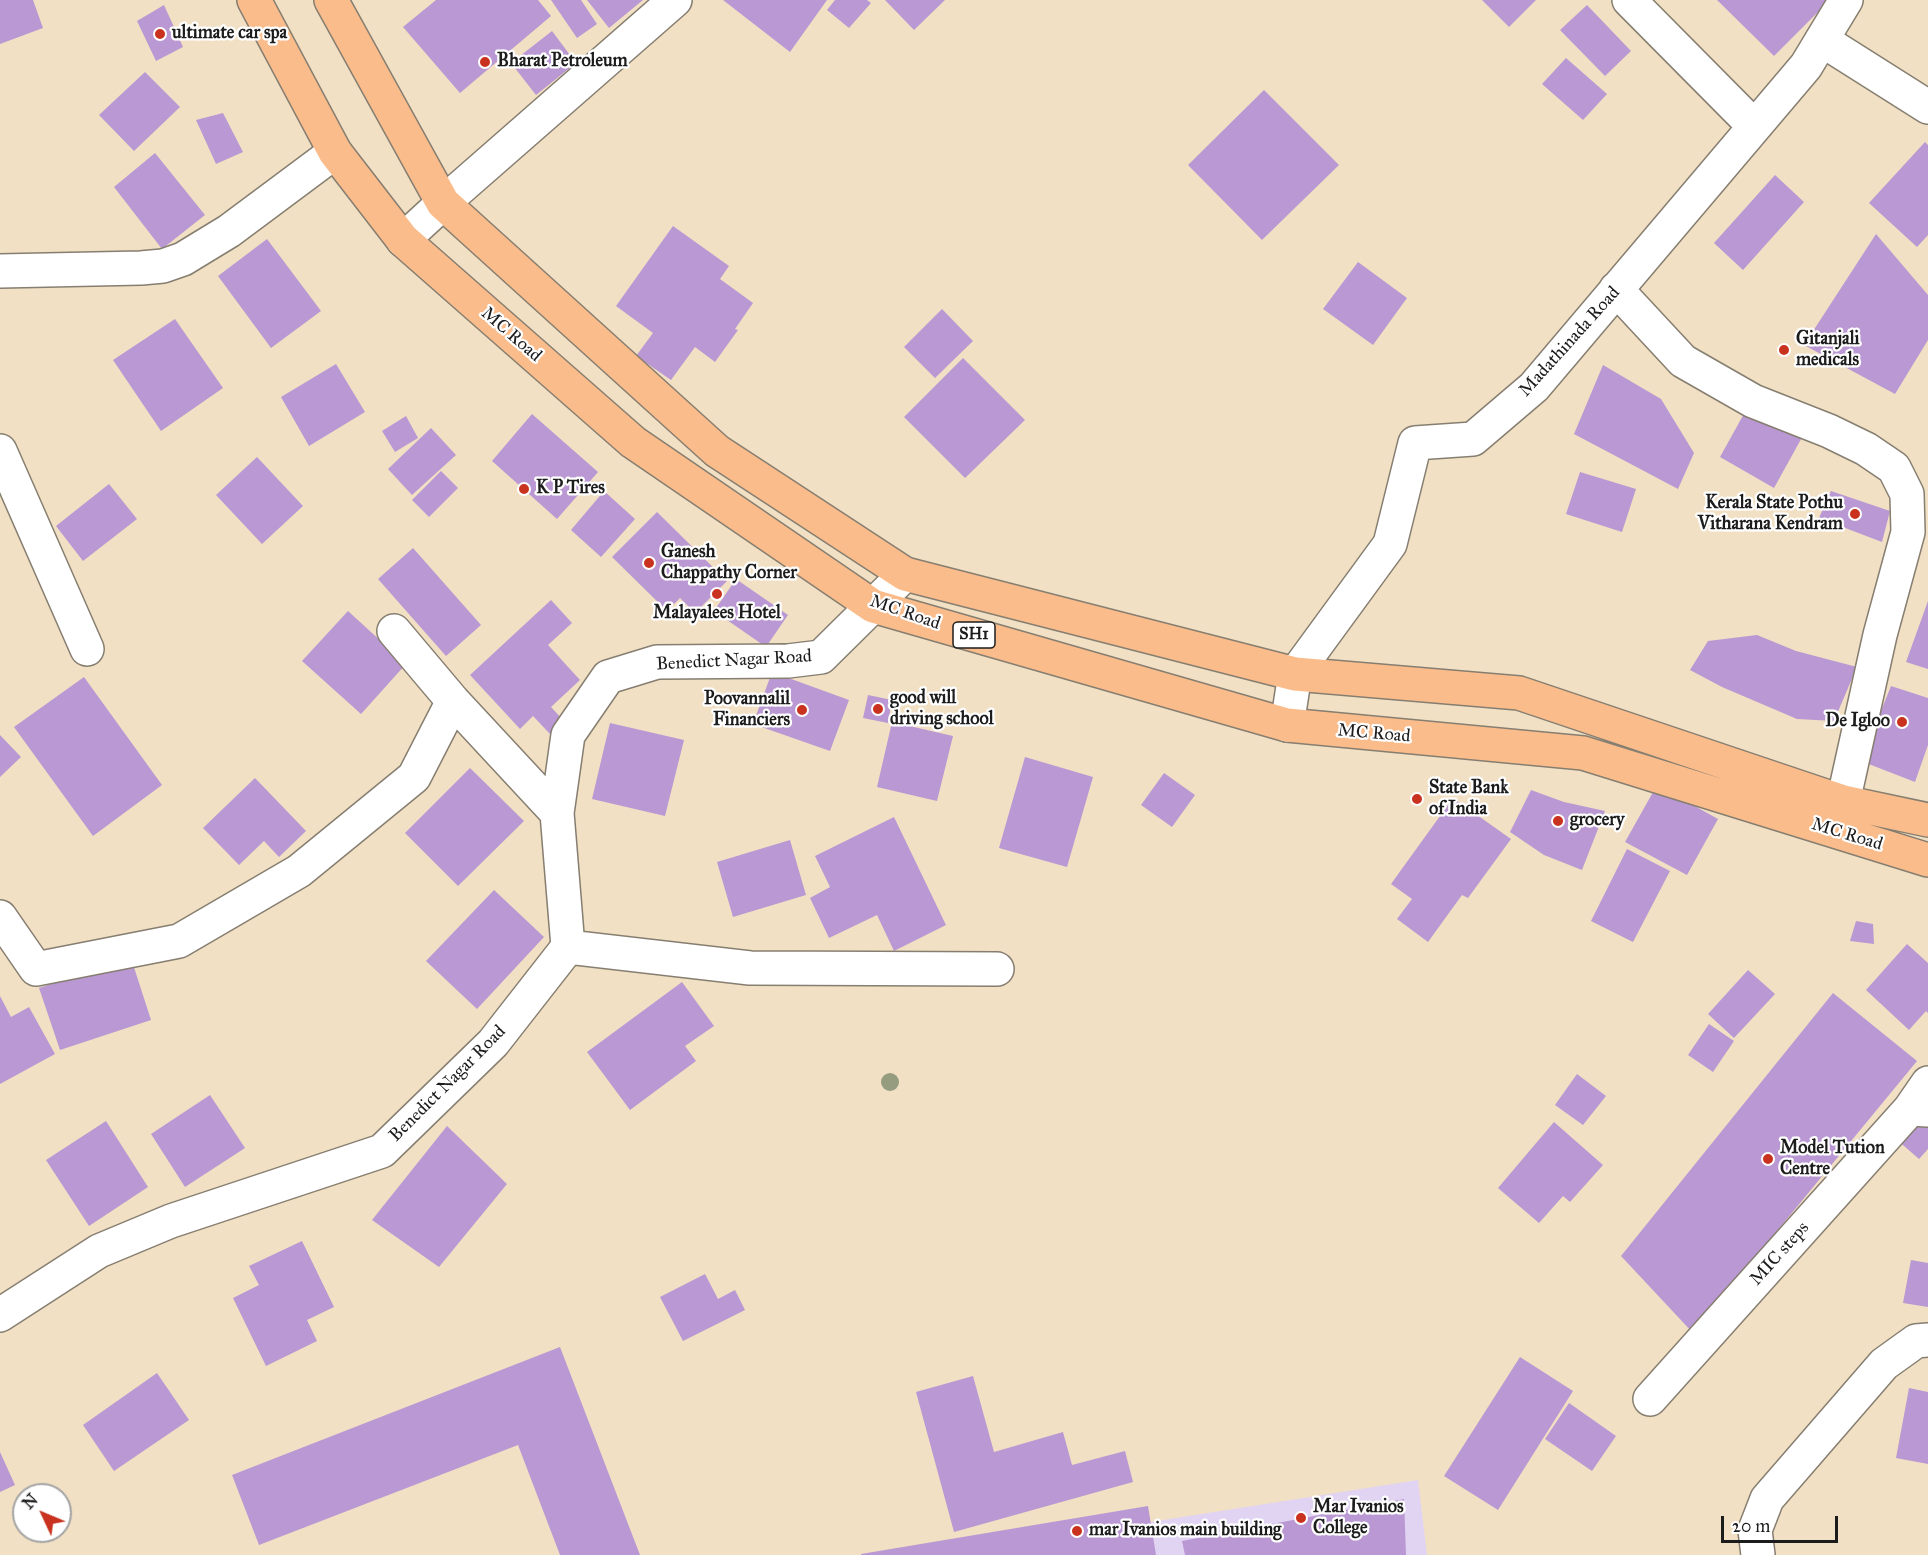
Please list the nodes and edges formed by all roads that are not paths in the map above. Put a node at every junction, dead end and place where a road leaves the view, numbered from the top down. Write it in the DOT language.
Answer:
graph roads {
  1 [pos="254,0"];
  2 [pos="330,0"];
  3 [pos="675,0"];
  4 [pos="1629,0"];
  5 [pos="1846,0"];
  6 [pos="1822,40"];
  7 [pos="1928,107"];
  8 [pos="1754,126"];
  9 [pos="334,152"];
  10 [pos="443,203"];
  11 [pos="403,240"];
  12 [pos="0,270"];
  13 [pos="1616,289"];
  14 [pos="0,451"];
  15 [pos="905,574"];
  16 [pos="873,606"];
  17 [pos="394,632"];
  18 [pos="87,649"];
  19 [pos="1295,674"];
  20 [pos="453,701"];
  21 [pos="1287,725"];
  22 [pos="1843,802"];
  23 [pos="557,813"];
  24 [pos="1928,820"];
  25 [pos="1928,860"];
  26 [pos="0,917"];
  27 [pos="568,947"];
  28 [pos="997,969"];
  29 [pos="1922,1101"];
  30 [pos="0,1315"];
  31 [pos="1928,1340"];
  32 [pos="1650,1399"];
  33 [pos="1758,1555"];
  1 -- 9 [label="main road, MC Road / SH1"];
  2 -- 10 [label="main road, MC Road / SH1"];
  3 -- 10 [label="street"];
  4 -- 8 [label="street"];
  5 -- 6 [label="street, Madathinada Road"];
  6 -- 7 [label="street"];
  6 -- 8 [label="street, Madathinada Road"];
  8 -- 13 [label="street, Madathinada Road"];
  9 -- 11 [label="main road, MC Road / SH1"];
  9 -- 12 [label="street"];
  10 -- 11 [label="street"];
  10 -- 15 [label="main road, MC Road / SH1"];
  11 -- 16 [label="main road, MC Road / SH1"];
  13 -- 19 [label="street, Madathinada Road"];
  13 -- 22 [label="street"];
  14 -- 18 [label="street"];
  15 -- 16 [label="street, Benedict Nagar Road"];
  15 -- 19 [label="main road, MC Road / SH1"];
  16 -- 21 [label="main road, MC Road / SH1"];
  16 -- 23 [label="street, Benedict Nagar Road"];
  17 -- 20 [label="street"];
  19 -- 21 [label="street, Madathinada Road"];
  19 -- 22 [label="main road, MC Road / SH1"];
  20 -- 23 [label="street"];
  20 -- 26 [label="street"];
  21 -- 25 [label="main road, MC Road / SH1"];
  22 -- 24 [label="main road, MC Road / SH1"];
  23 -- 27 [label="street, Benedict Nagar Road"];
  27 -- 28 [label="street"];
  27 -- 30 [label="street, Benedict Nagar Road"];
  29 -- 32 [label="street, MIC steps"];
  31 -- 33 [label="street"];
}
